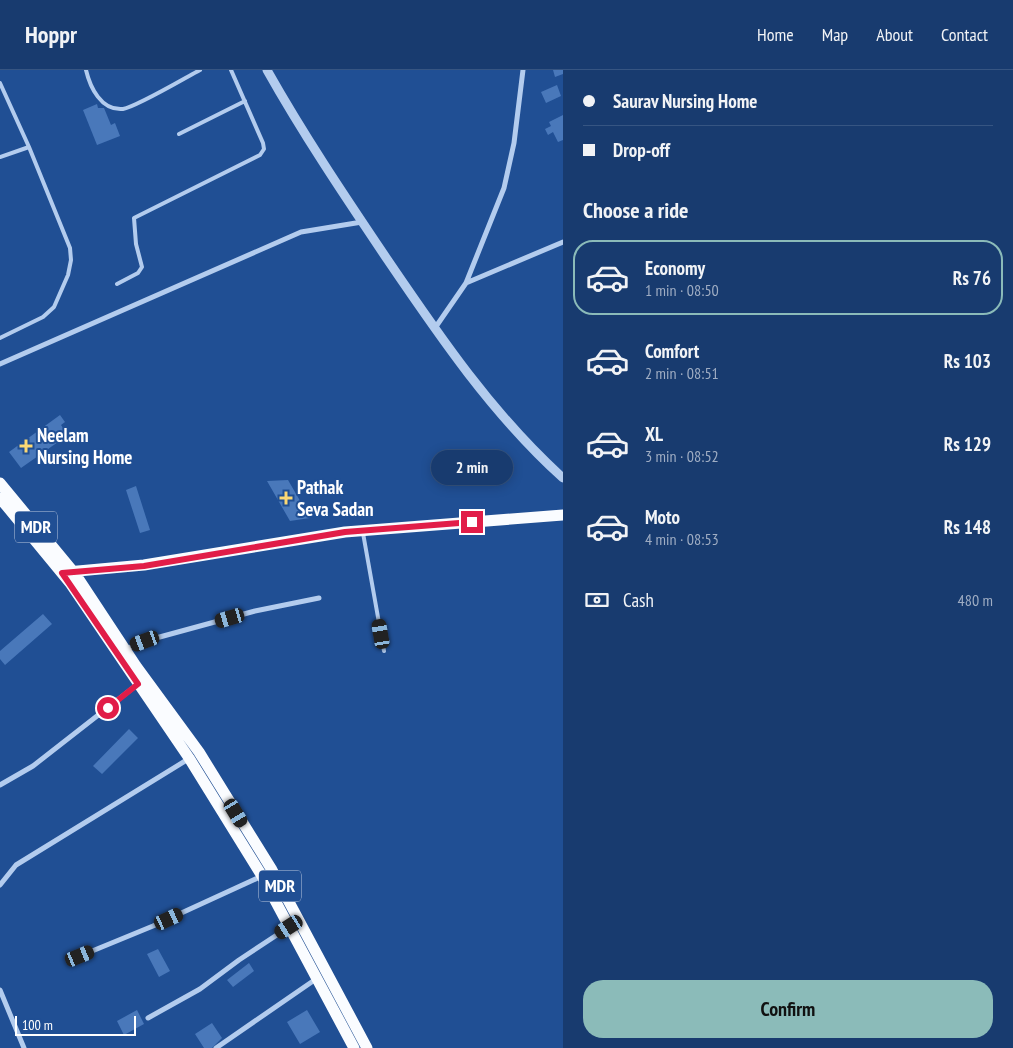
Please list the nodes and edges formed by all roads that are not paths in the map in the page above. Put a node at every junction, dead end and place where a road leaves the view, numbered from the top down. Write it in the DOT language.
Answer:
graph roads {
  1 [pos="86,70"];
  2 [pos="200,70"];
  3 [pos="231,70"];
  4 [pos="267,70"];
  5 [pos="523,70"];
  6 [pos="0,84"];
  7 [pos="245,101"];
  8 [pos="179,134"];
  9 [pos="29,146"];
  10 [pos="0,158"];
  11 [pos="362,222"];
  12 [pos="563,242"];
  13 [pos="466,283"];
  14 [pos="117,284"];
  15 [pos="435,328"];
  16 [pos="0,338"];
  17 [pos="0,364"];
  18 [pos="563,478"];
  19 [pos="0,483"];
  20 [pos="0,498"];
  21 [pos="563,515"];
  22 [pos="362,530"];
  23 [pos="68,572"];
  24 [pos="319,598"];
  25 [pos="126,649"];
  26 [pos="384,651"];
  27 [pos="138,684"];
  28 [pos="166,715"];
  29 [pos="194,755"];
  30 [pos="0,785"];
  31 [pos="262,876"];
  32 [pos="0,885"];
  33 [pos="289,927"];
  34 [pos="80,956"];
  35 [pos="318,978"];
  36 [pos="0,990"];
  37 [pos="148,1018"];
  38 [pos="24,1048"];
  39 [pos="216,1048"];
  40 [pos="354,1048"];
  41 [pos="366,1048"];
  1 -- 2 [label="lane"];
  3 -- 7 [label="lane"];
  4 -- 11 [label="street"];
  5 -- 13 [label="street"];
  6 -- 9 [label="lane"];
  7 -- 8 [label="lane"];
  7 -- 14 [label="lane"];
  9 -- 10 [label="lane"];
  9 -- 16 [label="lane"];
  11 -- 15 [label="street"];
  11 -- 17 [label="street"];
  12 -- 13 [label="street"];
  13 -- 15 [label="street"];
  15 -- 18 [label="street"];
  19 -- 23 [label="main road, MDR"];
  20 -- 23 [label="main road, MDR"];
  21 -- 22 [label="main road"];
  22 -- 23 [label="main road"];
  22 -- 26 [label="lane"];
  23 -- 25 [label="main road, MDR"];
  23 -- 27 [label="main road, MDR"];
  24 -- 25 [label="street"];
  25 -- 28 [label="main road, MDR"];
  27 -- 28 [label="main road, MDR"];
  27 -- 30 [label="street"];
  28 -- 29 [label="main road, MDR"];
  29 -- 31 [label="main road, MDR"];
  29 -- 32 [label="street"];
  29 -- 41 [label="main road, MDR"];
  31 -- 33 [label="main road, MDR"];
  31 -- 34 [label="street"];
  33 -- 35 [label="main road, MDR"];
  33 -- 37 [label="street"];
  35 -- 39 [label="street"];
  35 -- 40 [label="main road, MDR"];
  36 -- 38 [label="street"];
}
